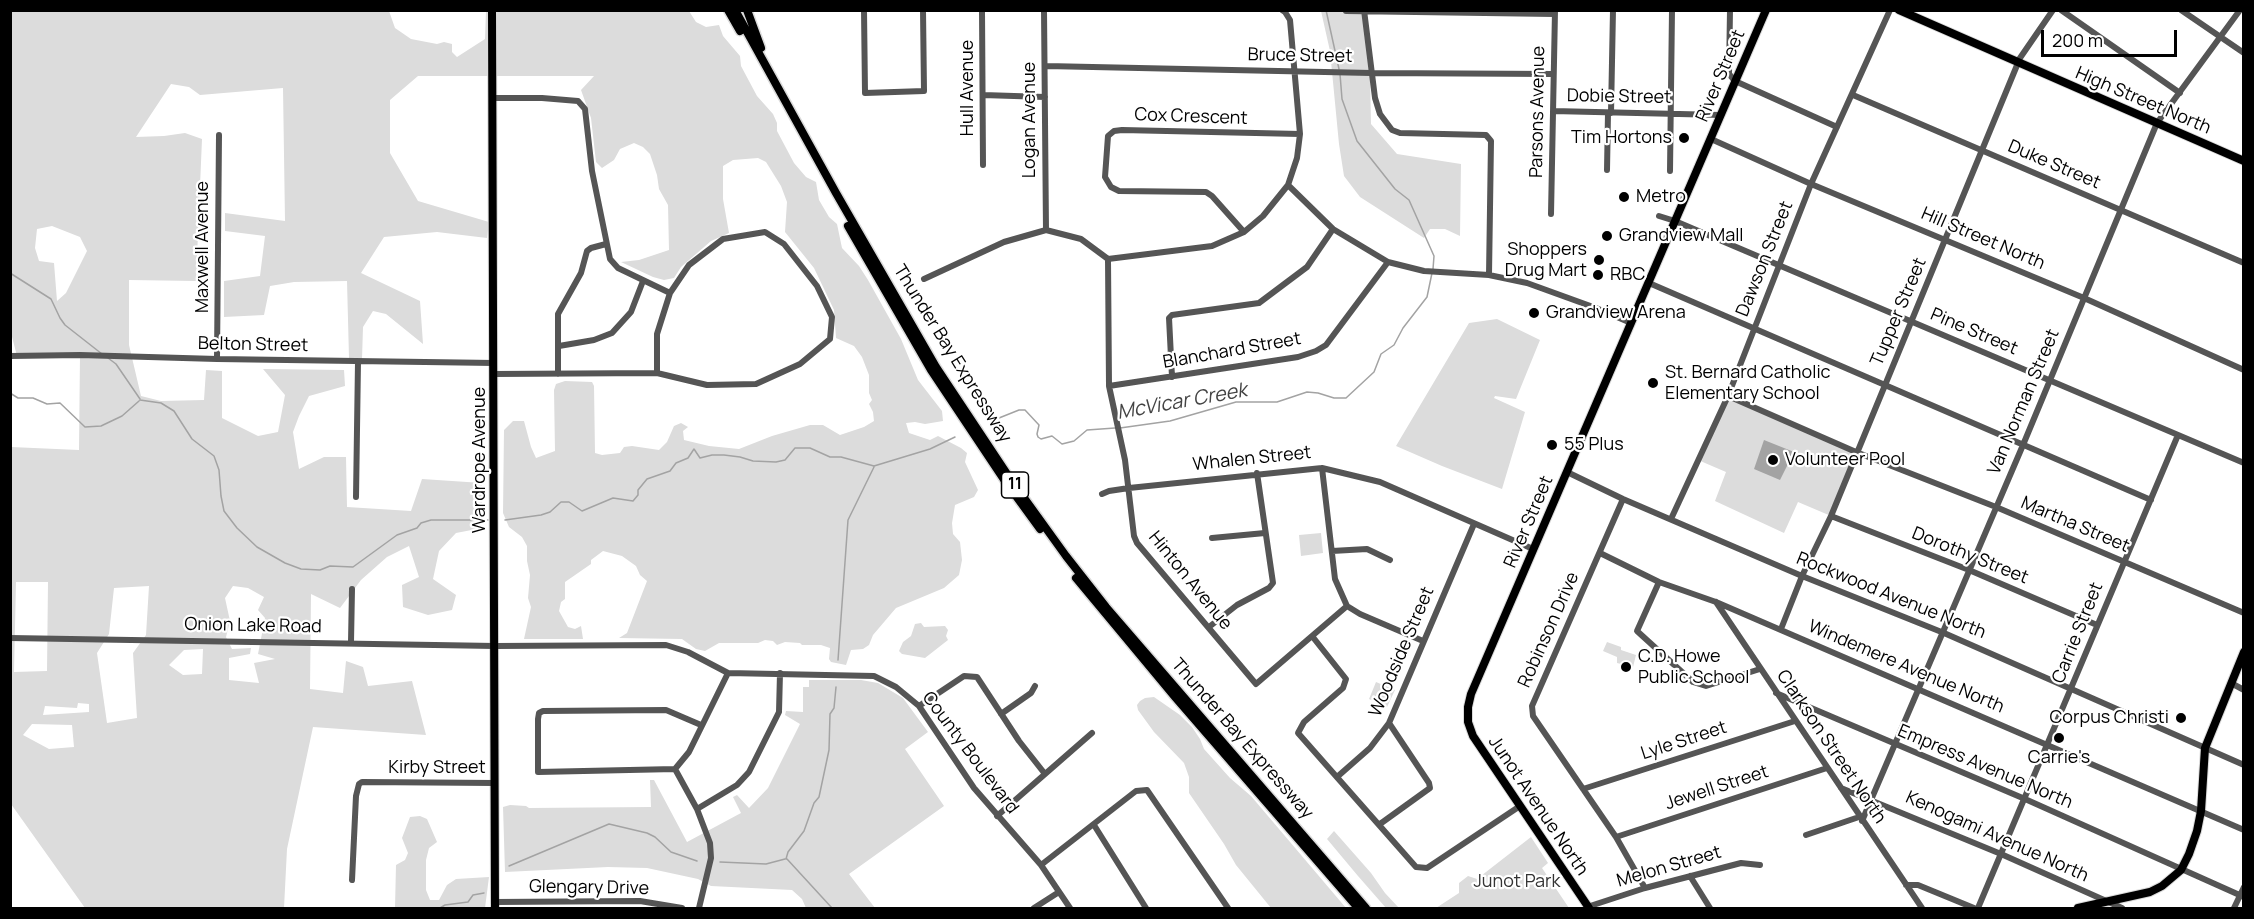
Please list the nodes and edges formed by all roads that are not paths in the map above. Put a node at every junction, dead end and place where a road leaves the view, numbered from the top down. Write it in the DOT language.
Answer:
graph roads {
  1 [pos="492,10"];
  2 [pos="728,10"];
  3 [pos="735,10"];
  4 [pos="747,10"];
  5 [pos="864,10"];
  6 [pos="923,10"];
  7 [pos="982,10"];
  8 [pos="1044,10"];
  9 [pos="1613,10"];
  10 [pos="1672,10"];
  11 [pos="1730,10"];
  12 [pos="1766,10"];
  13 [pos="1890,10"];
  14 [pos="1899,10"];
  15 [pos="2053,10"];
  16 [pos="2061,10"];
  17 [pos="2181,10"];
  18 [pos="2240,10"];
  19 [pos="1283,11"];
  20 [pos="1346,11"];
  21 [pos="1364,11"];
  22 [pos="1555,12"];
  23 [pos="2220,37"];
  24 [pos="2244,53"];
  25 [pos="2019,64"];
  26 [pos="1046,66"];
  27 [pos="1293,71"];
  28 [pos="1371,73"];
  29 [pos="1553,74"];
  30 [pos="1735,81"];
  31 [pos="777,87"];
  32 [pos="2180,93"];
  33 [pos="983,95"];
  34 [pos="1853,95"];
  35 [pos="1045,97"];
  36 [pos="493,98"];
  37 [pos="1553,111"];
  38 [pos="1610,113"];
  39 [pos="1671,113"];
  40 [pos="1721,115"];
  41 [pos="2157,123"];
  42 [pos="1837,128"];
  43 [pos="1300,134"];
  44 [pos="219,135"];
  45 [pos="1711,139"];
  46 [pos="1983,151"];
  47 [pos="2244,161"];
  48 [pos="983,165"];
  49 [pos="1607,170"];
  50 [pos="1670,171"];
  51 [pos="1811,184"];
  52 [pos="1288,185"];
  53 [pos="2121,210"];
  54 [pos="1551,214"];
  55 [pos="1659,216"];
  56 [pos="1675,221"];
  57 [pos="1333,229"];
  58 [pos="1046,230"];
  59 [pos="1244,232"];
  60 [pos="1946,239"];
  61 [pos="606,244"];
  62 [pos="1108,259"];
  63 [pos="1388,262"];
  64 [pos="2244,263"];
  65 [pos="1780,267"];
  66 [pos="1489,275"];
  67 [pos="924,279"];
  68 [pos="643,281"];
  69 [pos="1649,283"];
  70 [pos="670,293"];
  71 [pos="2084,298"];
  72 [pos="1912,322"];
  73 [pos="1631,323"];
  74 [pos="1754,328"];
  75 [pos="558,346"];
  76 [pos="10,356"];
  77 [pos="217,359"];
  78 [pos="358,362"];
  79 [pos="494,363"];
  80 [pos="2244,369"];
  81 [pos="657,373"];
  82 [pos="494,374"];
  83 [pos="558,374"];
  84 [pos="1172,377"];
  85 [pos="2049,380"];
  86 [pos="1885,384"];
  87 [pos="1109,386"];
  88 [pos="1728,396"];
  89 [pos="2178,435"];
  90 [pos="2023,445"];
  91 [pos="1856,452"];
  92 [pos="2244,463"];
  93 [pos="1322,468"];
  94 [pos="1567,472"];
  95 [pos="1257,473"];
  96 [pos="1129,488"];
  97 [pos="1102,494"];
  98 [pos="356,497"];
  99 [pos="1623,499"];
  100 [pos="2151,500"];
  101 [pos="1996,507"];
  102 [pos="1831,516"];
  103 [pos="1671,519"];
  104 [pos="1474,524"];
  105 [pos="1265,533"];
  106 [pos="1212,538"];
  107 [pos="1533,549"];
  108 [pos="1332,551"];
  109 [pos="1600,553"];
  110 [pos="1390,560"];
  111 [pos="2124,562"];
  112 [pos="1969,570"];
  113 [pos="1802,576"];
  114 [pos="1659,582"];
  115 [pos="352,589"];
  116 [pos="1716,602"];
  117 [pos="1347,606"];
  118 [pos="2244,613"];
  119 [pos="2097,625"];
  120 [pos="1209,627"];
  121 [pos="1781,629"];
  122 [pos="1944,633"];
  123 [pos="1312,636"];
  124 [pos="10,638"];
  125 [pos="1423,641"];
  126 [pos="351,642"];
  127 [pos="495,646"];
  128 [pos="2244,652"];
  129 [pos="1760,669"];
  130 [pos="728,673"];
  131 [pos="780,673"];
  132 [pos="2230,684"];
  133 [pos="1035,686"];
  134 [pos="2072,688"];
  135 [pos="1918,689"];
  136 [pos="2244,690"];
  137 [pos="1776,693"];
  138 [pos="919,706"];
  139 [pos="1001,714"];
  140 [pos="1468,717"];
  141 [pos="1795,721"];
  142 [pos="1389,723"];
  143 [pos="701,725"];
  144 [pos="1092,733"];
  145 [pos="1895,744"];
  146 [pos="2048,744"];
  147 [pos="2205,748"];
  148 [pos="2244,765"];
  149 [pos="1827,768"];
  150 [pos="675,769"];
  151 [pos="1045,774"];
  152 [pos="1337,777"];
  153 [pos="495,783"];
  154 [pos="1840,788"];
  155 [pos="1583,789"];
  156 [pos="1871,799"];
  157 [pos="2025,799"];
  158 [pos="1520,806"];
  159 [pos="697,809"];
  160 [pos="2201,811"];
  161 [pos="997,816"];
  162 [pos="1861,819"];
  163 [pos="1380,824"];
  164 [pos="1094,825"];
  165 [pos="2244,830"];
  166 [pos="1806,835"];
  167 [pos="1616,837"];
  168 [pos="2001,854"];
  169 [pos="1041,865"];
  170 [pos="1760,865"];
  171 [pos="2181,870"];
  172 [pos="1690,876"];
  173 [pos="352,880"];
  174 [pos="1906,885"];
  175 [pos="2244,887"];
  176 [pos="1645,888"];
  177 [pos="1059,891"];
  178 [pos="2242,896"];
  179 [pos="2108,902"];
  180 [pos="495,905"];
  181 [pos="542,905"];
  182 [pos="639,905"];
  183 [pos="1144,908"];
  184 [pos="1588,908"];
  185 [pos="682,909"];
  186 [pos="699,909"];
  187 [pos="1034,909"];
  188 [pos="1071,909"];
  189 [pos="1228,909"];
  190 [pos="1358,909"];
  191 [pos="1366,909"];
  192 [pos="1710,909"];
  193 [pos="1922,909"];
  194 [pos="1976,909"];
  195 [pos="2079,909"];
  196 [pos="2122,909"];
  197 [pos="2234,909"];
  1 -- 36 [label="main road, Wardrope Avenue"];
  2 -- 190 [label="highway, Thunder Bay Expressway / 11"];
  3 -- 31 [label="highway, Thunder Bay Expressway / 11"];
  4 -- 31 [label="highway"];
  5 -- 6 [label="street"];
  7 -- 33 [label="street, Hull Avenue"];
  8 -- 26 [label="street, Logan Avenue"];
  9 -- 38 [label="street"];
  10 -- 39 [label="street"];
  11 -- 30 [label="street"];
  12 -- 30 [label="main road, River Street"];
  13 -- 34 [label="street, Dawson Street"];
  14 -- 25 [label="main road, High Street North"];
  15 -- 25 [label="street, Tupper Street"];
  16 -- 32 [label="street"];
  17 -- 23 [label="street"];
  18 -- 23 [label="street, Van Norman Street"];
  19 -- 27 [label="street"];
  20 -- 21 [label="street"];
  21 -- 22 [label="street"];
  21 -- 28 [label="street"];
  22 -- 29 [label="street, Parsons Avenue"];
  23 -- 24 [label="street"];
  23 -- 32 [label="street, Van Norman Street"];
  25 -- 41 [label="main road, High Street North"];
  25 -- 46 [label="street, Tupper Street"];
  26 -- 27 [label="street, Bruce Street"];
  26 -- 35 [label="street, Logan Avenue"];
  27 -- 28 [label="street, Bruce Street"];
  27 -- 43 [label="street"];
  28 -- 29 [label="street, Bruce Street"];
  28 -- 66 [label="street"];
  29 -- 37 [label="street, Parsons Avenue"];
  30 -- 40 [label="main road, River Street"];
  30 -- 42 [label="street"];
  31 -- 191 [label="highway, Thunder Bay Expressway / 11"];
  32 -- 41 [label="street, Van Norman Street"];
  33 -- 35 [label="street"];
  33 -- 48 [label="street, Hull Avenue"];
  34 -- 42 [label="street, Dawson Street"];
  34 -- 46 [label="street, Duke Street"];
  35 -- 58 [label="street, Logan Avenue"];
  36 -- 61 [label="street"];
  36 -- 79 [label="main road, Wardrope Avenue"];
  37 -- 38 [label="street, Dobie Street"];
  37 -- 54 [label="street, Parsons Avenue"];
  38 -- 39 [label="street, Dobie Street"];
  38 -- 49 [label="street"];
  39 -- 40 [label="street, Dobie Street"];
  39 -- 50 [label="street"];
  40 -- 45 [label="main road, River Street"];
  41 -- 47 [label="main road, High Street North"];
  41 -- 53 [label="street, Van Norman Street"];
  42 -- 51 [label="street, Dawson Street"];
  43 -- 52 [label="street"];
  43 -- 59 [label="street, Cox Crescent"];
  44 -- 77 [label="street, Maxwell Avenue"];
  45 -- 51 [label="street, Hill Street North"];
  45 -- 56 [label="main road, River Street"];
  46 -- 53 [label="street, Duke Street"];
  46 -- 60 [label="street, Tupper Street"];
  51 -- 60 [label="street, Hill Street North"];
  51 -- 65 [label="street, Dawson Street"];
  52 -- 57 [label="street"];
  52 -- 59 [label="street"];
  53 -- 64 [label="street, Duke Street"];
  53 -- 71 [label="street, Van Norman Street"];
  55 -- 56 [label="street, Pine Street"];
  56 -- 65 [label="street, Pine Street"];
  56 -- 69 [label="main road, River Street"];
  57 -- 63 [label="street"];
  57 -- 84 [label="street"];
  58 -- 62 [label="street"];
  58 -- 67 [label="street"];
  59 -- 62 [label="street"];
  60 -- 71 [label="street, Hill Street North"];
  60 -- 72 [label="street, Tupper Street"];
  61 -- 68 [label="street"];
  61 -- 75 [label="street"];
  62 -- 87 [label="street, Hinton Avenue"];
  63 -- 66 [label="street"];
  63 -- 84 [label="street, Blanchard Street"];
  65 -- 72 [label="street, Pine Street"];
  65 -- 74 [label="street, Dawson Street"];
  66 -- 73 [label="street"];
  68 -- 70 [label="street"];
  68 -- 75 [label="street"];
  69 -- 73 [label="main road, River Street"];
  69 -- 74 [label="street"];
  70 -- 81 [label="street"];
  70 -- 81 [label="street"];
  71 -- 80 [label="street, Hill Street North"];
  71 -- 85 [label="street, Van Norman Street"];
  72 -- 85 [label="street, Pine Street"];
  72 -- 86 [label="street, Tupper Street"];
  73 -- 94 [label="main road, River Street"];
  74 -- 86 [label="street"];
  74 -- 88 [label="street, Dawson Street"];
  75 -- 83 [label="street"];
  76 -- 77 [label="street, Belton Street"];
  77 -- 78 [label="street, Belton Street"];
  78 -- 79 [label="street, Belton Street"];
  78 -- 98 [label="street"];
  79 -- 82 [label="main road, Wardrope Avenue"];
  81 -- 83 [label="street"];
  82 -- 83 [label="street"];
  82 -- 127 [label="main road, Wardrope Avenue"];
  84 -- 87 [label="street, Blanchard Street"];
  85 -- 89 [label="street, Pine Street"];
  85 -- 90 [label="street, Van Norman Street"];
  86 -- 90 [label="street"];
  86 -- 91 [label="street, Tupper Street"];
  87 -- 96 [label="street, Hinton Avenue"];
  88 -- 91 [label="street, Martha Street"];
  88 -- 103 [label="street, Dawson Street"];
  89 -- 92 [label="street, Pine Street"];
  89 -- 100 [label="street, Carrie Street"];
  90 -- 100 [label="street"];
  90 -- 101 [label="street, Van Norman Street"];
  91 -- 101 [label="street, Martha Street"];
  91 -- 102 [label="street, Tupper Street"];
  93 -- 95 [label="street, Whalen Street"];
  93 -- 104 [label="street, Whalen Street"];
  93 -- 108 [label="street"];
  94 -- 99 [label="street, Rockwood Avenue North"];
  94 -- 107 [label="main road, River Street"];
  95 -- 96 [label="street, Whalen Street"];
  95 -- 105 [label="street"];
  96 -- 97 [label="street, Whalen Street"];
  96 -- 120 [label="street, Hinton Avenue"];
  99 -- 103 [label="street, Rockwood Avenue North"];
  99 -- 109 [label="street, Robinson Drive"];
  100 -- 111 [label="street, Carrie Street"];
  101 -- 111 [label="street, Martha Street"];
  101 -- 112 [label="street, Van Norman Street"];
  102 -- 112 [label="street, Dorothy Street"];
  102 -- 113 [label="street, Tupper Street"];
  103 -- 113 [label="street, Rockwood Avenue North"];
  104 -- 107 [label="street, Whalen Street"];
  104 -- 125 [label="street, Woodside Street"];
  105 -- 106 [label="street"];
  105 -- 120 [label="street"];
  107 -- 140 [label="main road, River Street"];
  108 -- 110 [label="street"];
  108 -- 117 [label="street"];
  109 -- 114 [label="street, Windemere Avenue North"];
  109 -- 155 [label="street, Robinson Drive"];
  111 -- 118 [label="street, Martha Street"];
  111 -- 119 [label="street, Carrie Street"];
  112 -- 119 [label="street, Dorothy Street"];
  112 -- 122 [label="street, Van Norman Street"];
  113 -- 121 [label="street, Tupper Street"];
  113 -- 122 [label="street, Rockwood Avenue North"];
  114 -- 116 [label="street, Windemere Avenue North"];
  114 -- 129 [label="street"];
  115 -- 126 [label="street"];
  116 -- 121 [label="street, Windemere Avenue North"];
  116 -- 129 [label="street, Clarkson Street North"];
  117 -- 123 [label="street, Hinton Avenue"];
  117 -- 125 [label="street"];
  119 -- 134 [label="street, Carrie Street"];
  120 -- 123 [label="street, Hinton Avenue"];
  121 -- 135 [label="street, Windemere Avenue North"];
  122 -- 134 [label="street, Rockwood Avenue North"];
  122 -- 135 [label="street, Van Norman Street"];
  123 -- 152 [label="street"];
  124 -- 126 [label="street, Onion Lake Road"];
  125 -- 142 [label="street, Woodside Street"];
  126 -- 127 [label="street, Onion Lake Road"];
  127 -- 130 [label="street, County Boulevard"];
  127 -- 153 [label="main road, Wardrope Avenue"];
  128 -- 132 [label="main road"];
  129 -- 137 [label="street, Clarkson Street North"];
  130 -- 131 [label="street, County Boulevard"];
  130 -- 143 [label="street"];
  131 -- 138 [label="street, County Boulevard"];
  131 -- 159 [label="street"];
  132 -- 136 [label="street"];
  132 -- 147 [label="main road"];
  133 -- 139 [label="street"];
  134 -- 146 [label="street, Carrie Street"];
  134 -- 147 [label="street, Rockwood Avenue North"];
  135 -- 145 [label="street, Van Norman Street"];
  135 -- 146 [label="street, Windemere Avenue North"];
  137 -- 141 [label="street, Clarkson Street North"];
  137 -- 145 [label="street, Empress Avenue North"];
  138 -- 139 [label="street"];
  138 -- 161 [label="street, County Boulevard"];
  139 -- 151 [label="street"];
  140 -- 158 [label="main road, Junot Avenue North"];
  141 -- 149 [label="street, Clarkson Street North"];
  141 -- 155 [label="street, Lyle Street"];
  142 -- 152 [label="street, Woodside Street"];
  142 -- 163 [label="street"];
  143 -- 150 [label="street"];
  143 -- 150 [label="street"];
  144 -- 151 [label="street"];
  145 -- 156 [label="street, Van Norman Street"];
  145 -- 157 [label="street, Empress Avenue North"];
  146 -- 157 [label="street, Carrie Street"];
  146 -- 160 [label="street, Windemere Avenue North"];
  147 -- 148 [label="street, Rockwood Avenue North"];
  147 -- 160 [label="main road"];
  149 -- 154 [label="street, Clarkson Street North"];
  149 -- 167 [label="street, Jewell Street"];
  150 -- 159 [label="street"];
  151 -- 161 [label="street"];
  152 -- 163 [label="street"];
  153 -- 173 [label="street, Kirby Street"];
  153 -- 180 [label="main road, Wardrope Avenue"];
  154 -- 156 [label="street, Kenogami Avenue North"];
  154 -- 162 [label="street, Clarkson Street North"];
  155 -- 167 [label="street, Robinson Drive"];
  156 -- 162 [label="street, Van Norman Street"];
  156 -- 168 [label="street, Kenogami Avenue North"];
  157 -- 168 [label="street, Carrie Street"];
  157 -- 171 [label="street, Empress Avenue North"];
  158 -- 163 [label="street"];
  158 -- 184 [label="main road, Junot Avenue North"];
  159 -- 186 [label="street"];
  160 -- 165 [label="street, Windemere Avenue North"];
  160 -- 171 [label="main road"];
  161 -- 169 [label="street, County Boulevard"];
  162 -- 166 [label="street"];
  162 -- 174 [label="street, Clarkson Street North"];
  164 -- 169 [label="street"];
  164 -- 183 [label="street"];
  164 -- 189 [label="street"];
  167 -- 176 [label="street, Robinson Drive"];
  168 -- 179 [label="street, Kenogami Avenue North"];
  168 -- 194 [label="street, Carrie Street"];
  169 -- 177 [label="street, County Boulevard"];
  170 -- 172 [label="street, Melon Street"];
  171 -- 178 [label="street, Empress Avenue North"];
  171 -- 179 [label="main road"];
  172 -- 176 [label="street, Melon Street"];
  172 -- 192 [label="street"];
  174 -- 193 [label="street, Clarkson Street North"];
  174 -- 194 [label="street"];
  175 -- 178 [label="street"];
  176 -- 184 [label="street, Melon Street"];
  177 -- 187 [label="street"];
  177 -- 188 [label="street, County Boulevard"];
  178 -- 197 [label="street"];
  179 -- 195 [label="main road"];
  179 -- 196 [label="street, Kenogami Avenue North"];
  180 -- 181 [label="street, Glengary Drive"];
  181 -- 182 [label="street, Glengary Drive"];
  182 -- 185 [label="street, Glengary Drive"];
}
